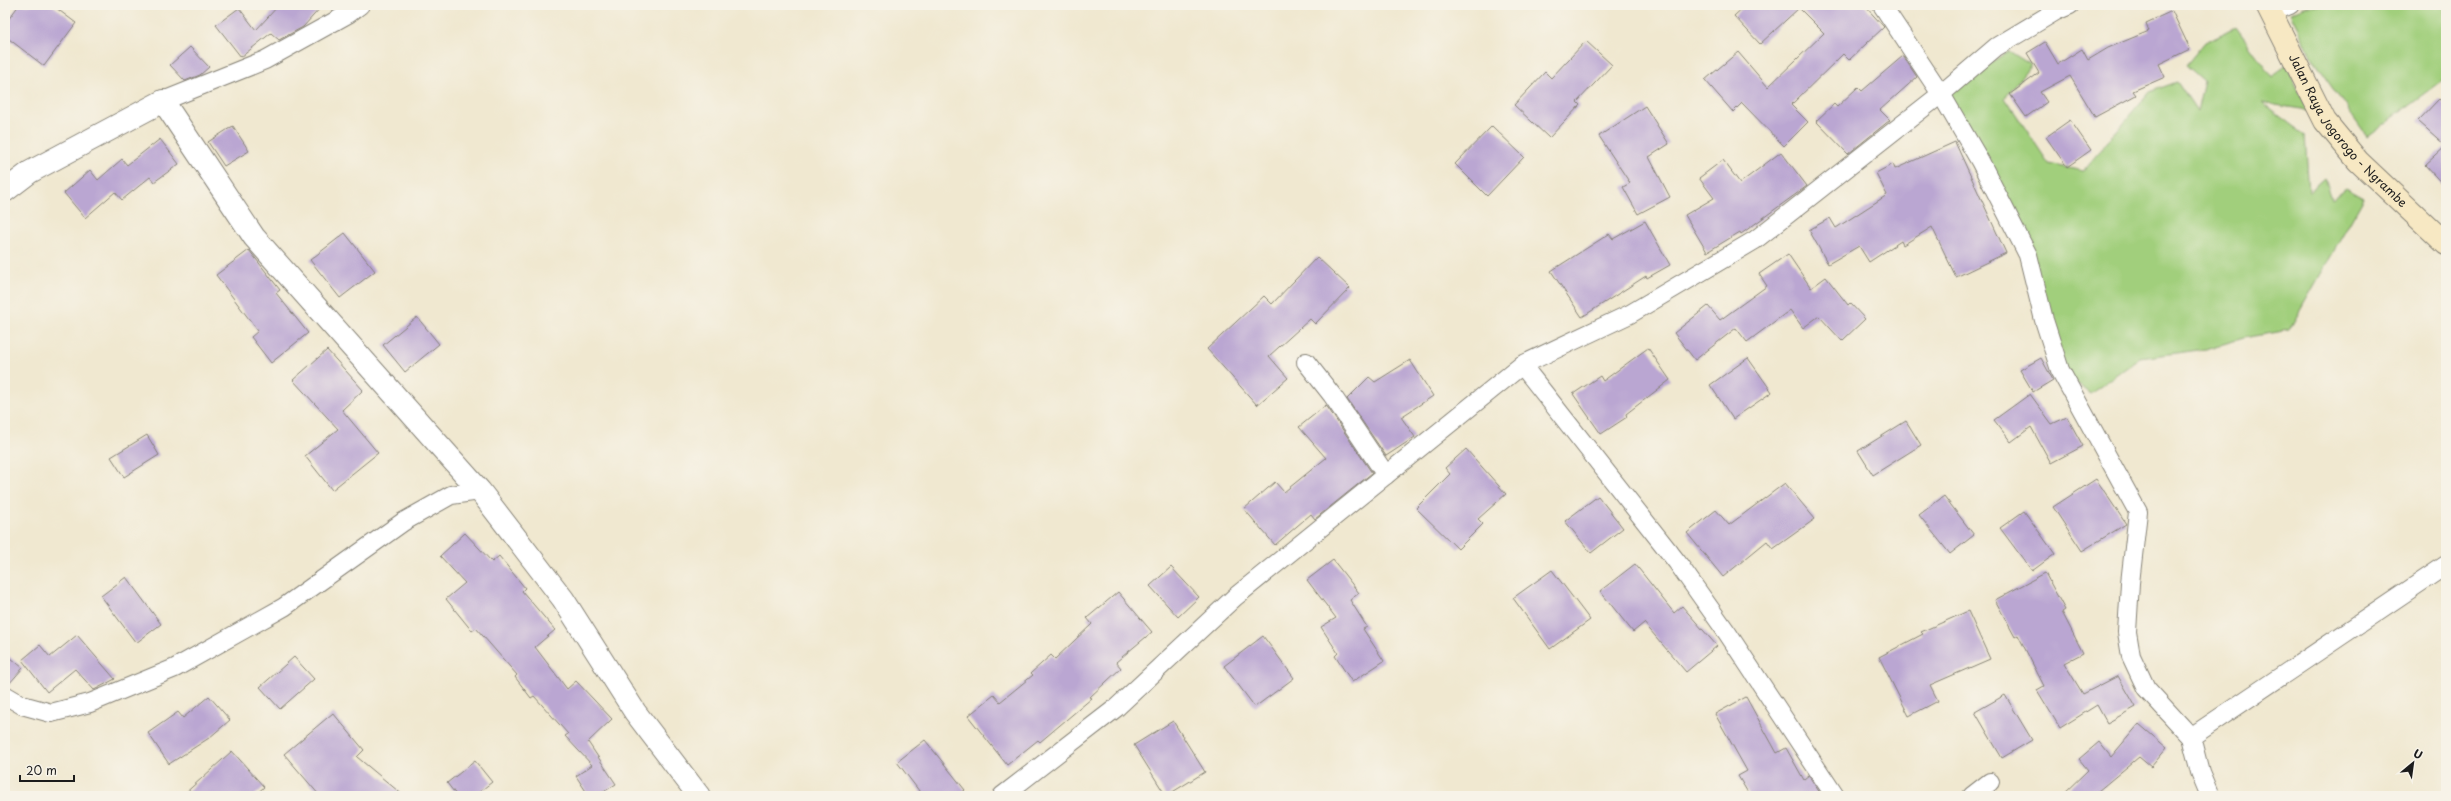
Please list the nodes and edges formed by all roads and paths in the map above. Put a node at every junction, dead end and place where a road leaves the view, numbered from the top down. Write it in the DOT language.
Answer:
graph roads {
  1 [pos="360,5"];
  2 [pos="1882,5"];
  3 [pos="2070,5"];
  4 [pos="2276,8"];
  5 [pos="1941,94"];
  6 [pos="163,101"];
  7 [pos="5,191"];
  8 [pos="2446,244"];
  9 [pos="1306,362"];
  10 [pos="1522,365"];
  11 [pos="1386,475"];
  12 [pos="480,491"];
  13 [pos="2446,566"];
  14 [pos="5,695"];
  15 [pos="2191,737"];
  16 [pos="1990,782"];
  17 [pos="699,796"];
  18 [pos="1002,796"];
  19 [pos="1836,796"];
  20 [pos="1972,796"];
  21 [pos="2210,796"];
  1 -- 6 [label="street"];
  2 -- 5 [label="street"];
  3 -- 5 [label="street"];
  4 -- 8 [label="main road, Jalan Raya Jogorogo - Ngrambe"];
  5 -- 10 [label="street"];
  5 -- 15 [label="street"];
  6 -- 7 [label="street"];
  6 -- 12 [label="street"];
  9 -- 11 [label="street"];
  10 -- 11 [label="street"];
  10 -- 19 [label="street"];
  11 -- 18 [label="street"];
  12 -- 14 [label="street"];
  12 -- 17 [label="street"];
  13 -- 15 [label="street"];
  15 -- 21 [label="street"];
  16 -- 20 [label="street"];
}
